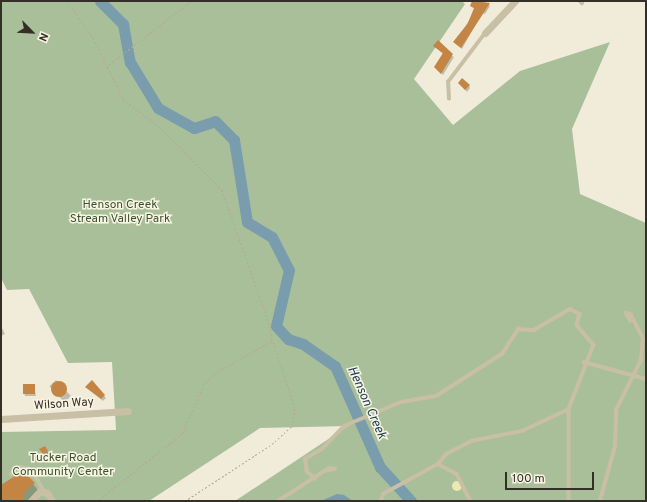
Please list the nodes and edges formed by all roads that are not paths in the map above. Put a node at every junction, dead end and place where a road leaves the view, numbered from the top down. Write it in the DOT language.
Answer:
graph roads {
  1 [pos="512,2"];
  2 [pos="485,33"];
  3 [pos="449,99"];
  4 [pos="631,321"];
  5 [pos="644,339"];
  6 [pos="584,362"];
  7 [pos="635,376"];
  8 [pos="646,379"];
  9 [pos="569,409"];
  10 [pos="128,411"];
  11 [pos="1,419"];
  12 [pos="438,464"];
  13 [pos="328,472"];
  14 [pos="11,474"];
  15 [pos="315,478"];
  16 [pos="44,491"];
  17 [pos="31,501"];
  18 [pos="52,501"];
  19 [pos="278,501"];
  20 [pos="381,501"];
  21 [pos="471,501"];
  22 [pos="569,501"];
  23 [pos="600,501"];
  1 -- 2 [label="street"];
  2 -- 3 [label="lane"];
  4 -- 5 [label="lane"];
  5 -- 7 [label="lane"];
  6 -- 7 [label="lane"];
  6 -- 9 [label="lane"];
  6 -- 15 [label="lane"];
  7 -- 8 [label="lane"];
  7 -- 23 [label="lane"];
  9 -- 12 [label="lane"];
  9 -- 22 [label="lane"];
  10 -- 11 [label="street, Wilson Way"];
  12 -- 20 [label="lane"];
  12 -- 21 [label="lane"];
  13 -- 15 [label="lane"];
  14 -- 16 [label="lane"];
  15 -- 19 [label="lane"];
  16 -- 17 [label="street"];
  16 -- 18 [label="street"];
}
